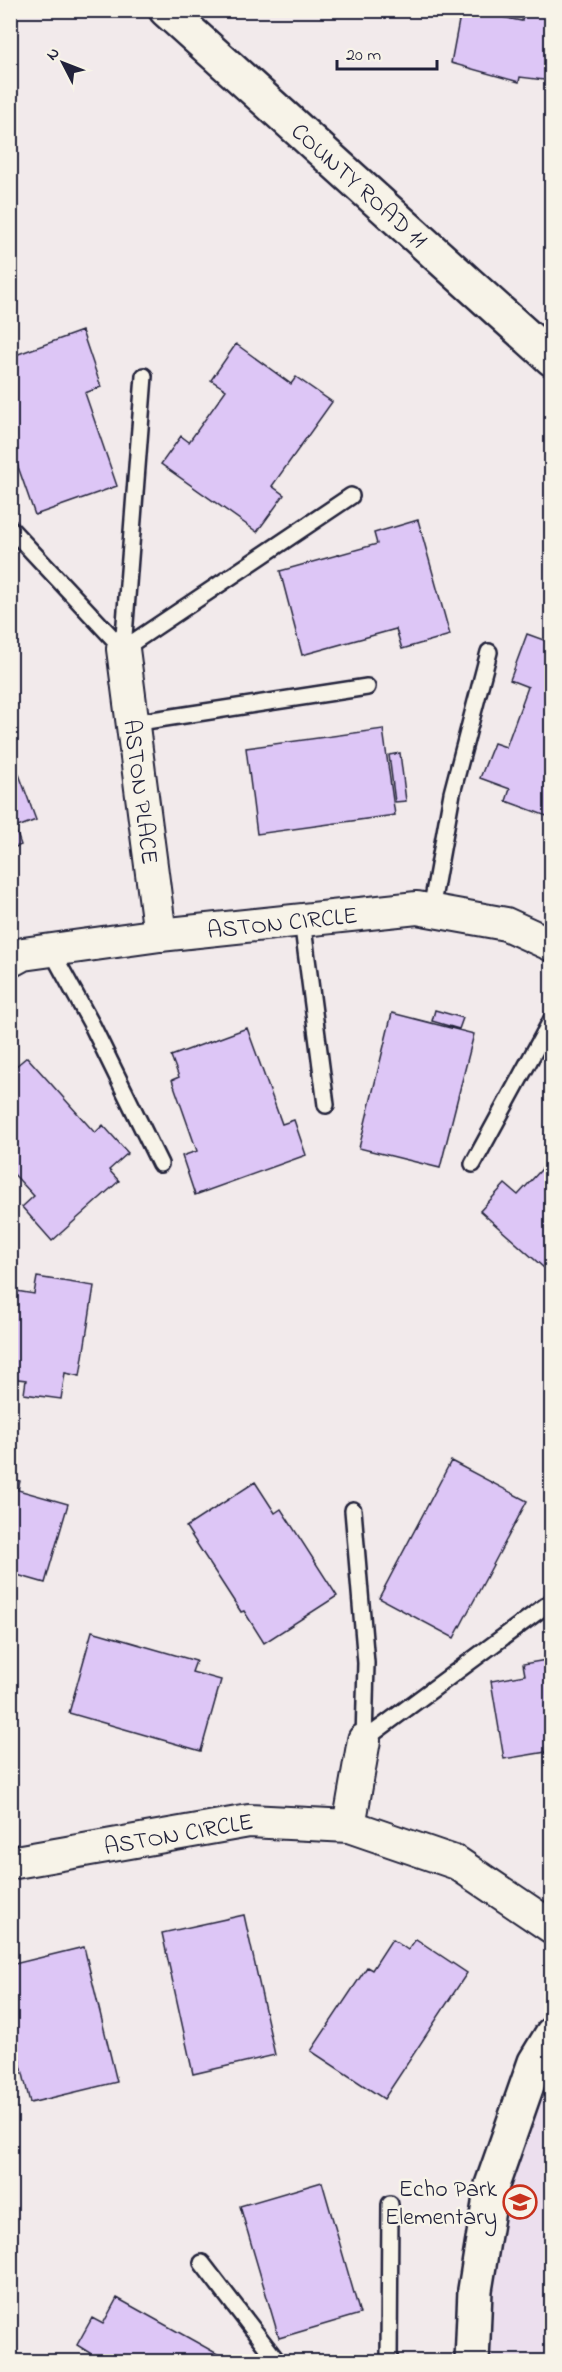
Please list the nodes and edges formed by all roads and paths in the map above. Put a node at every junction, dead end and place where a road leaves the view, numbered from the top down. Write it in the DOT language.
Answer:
graph roads {
  1 [pos="166,10"];
  2 [pos="552,359"];
  3 [pos="144,376"];
  4 [pos="351,496"];
  5 [pos="10,528"];
  6 [pos="123,649"];
  7 [pos="489,652"];
  8 [pos="367,687"];
  9 [pos="133,723"];
  10 [pos="431,910"];
  11 [pos="302,920"];
  12 [pos="160,935"];
  13 [pos="552,945"];
  14 [pos="51,950"];
  15 [pos="10,961"];
  16 [pos="552,1019"];
  17 [pos="326,1105"];
  18 [pos="160,1164"];
  19 [pos="473,1164"];
  20 [pos="353,1510"];
  21 [pos="552,1601"];
  22 [pos="364,1740"];
  23 [pos="349,1826"];
  24 [pos="10,1863"];
  25 [pos="552,1927"];
  26 [pos="552,2034"];
  27 [pos="390,2204"];
  28 [pos="202,2263"];
  29 [pos="278,2361"];
  30 [pos="389,2361"];
  31 [pos="471,2361"];
  1 -- 2 [label="street, COUNTY ROAD 11"];
  3 -- 6 [label="lane"];
  4 -- 6 [label="lane"];
  5 -- 6 [label="lane"];
  6 -- 9 [label="street, ASTON PLACE"];
  7 -- 10 [label="lane"];
  8 -- 9 [label="lane"];
  9 -- 12 [label="street, ASTON PLACE"];
  10 -- 11 [label="street, ASTON CIRCLE"];
  10 -- 13 [label="street, ASTON CIRCLE"];
  11 -- 12 [label="street, ASTON CIRCLE"];
  11 -- 17 [label="lane"];
  12 -- 14 [label="street, ASTON CIRCLE"];
  14 -- 15 [label="street, ASTON CIRCLE"];
  14 -- 18 [label="lane"];
  16 -- 19 [label="lane"];
  20 -- 22 [label="lane"];
  21 -- 22 [label="lane"];
  22 -- 23 [label="street"];
  23 -- 24 [label="street, ASTON CIRCLE"];
  23 -- 25 [label="street, ASTON CIRCLE"];
  26 -- 31 [label="street"];
  27 -- 30 [label="lane"];
  28 -- 29 [label="lane"];
}
